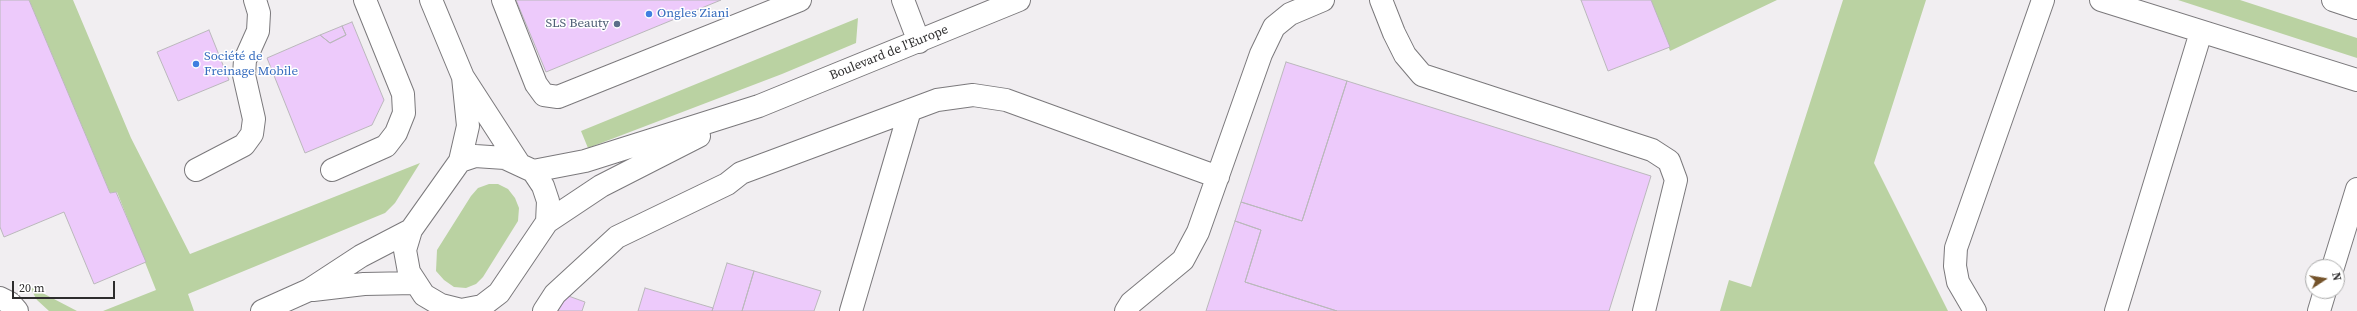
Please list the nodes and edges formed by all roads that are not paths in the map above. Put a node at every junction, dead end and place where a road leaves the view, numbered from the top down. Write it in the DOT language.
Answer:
graph roads {
  1 [pos="256,0"];
  2 [pos="365,0"];
  3 [pos="431,0"];
  4 [pos="503,0"];
  5 [pos="800,0"];
  6 [pos="902,0"];
  7 [pos="1019,0"];
  8 [pos="1323,0"];
  9 [pos="1381,0"];
  10 [pos="2043,0"];
  11 [pos="2101,0"];
  12 [pos="2333,0"];
  13 [pos="2357,8"];
  14 [pos="2202,32"];
  15 [pos="919,42"];
  16 [pos="463,77"];
  17 [pos="2357,80"];
  18 [pos="759,106"];
  19 [pos="910,110"];
  20 [pos="460,161"];
  21 [pos="525,167"];
  22 [pos="196,170"];
  23 [pos="332,170"];
  24 [pos="1218,177"];
  25 [pos="2357,189"];
  26 [pos="546,222"];
  27 [pos="410,230"];
  28 [pos="2335,259"];
  29 [pos="309,290"];
  30 [pos="424,296"];
  31 [pos="0,298"];
  32 [pos="2323,299"];
  33 [pos="481,308"];
  34 [pos="17,311"];
  35 [pos="262,311"];
  36 [pos="544,311"];
  37 [pos="851,311"];
  38 [pos="1126,311"];
  39 [pos="1644,311"];
  40 [pos="1975,311"];
  41 [pos="2116,311"];
  42 [pos="2319,311"];
  1 -- 22 [label="street"];
  2 -- 23 [label="street"];
  3 -- 16 [label="street"];
  4 -- 5 [label="street"];
  6 -- 15 [label="street"];
  7 -- 15 [label="street, Boulevard de l'Europe"];
  8 -- 24 [label="street"];
  9 -- 39 [label="street"];
  10 -- 40 [label="street"];
  11 -- 14 [label="street"];
  12 -- 13 [label="street"];
  14 -- 17 [label="street"];
  14 -- 41 [label="street"];
  15 -- 18 [label="street, Boulevard de l'Europe"];
  16 -- 20 [label="street"];
  16 -- 21 [label="street"];
  18 -- 21 [label="street, Boulevard de l'Europe"];
  18 -- 26 [label="street, Boulevard de l'Europe"];
  19 -- 24 [label="street"];
  19 -- 36 [label="street"];
  19 -- 37 [label="street"];
  20 -- 21 [label="street"];
  20 -- 27 [label="street"];
  21 -- 26 [label="street"];
  24 -- 38 [label="street"];
  25 -- 28 [label="street"];
  26 -- 33 [label="street"];
  27 -- 29 [label="street"];
  27 -- 30 [label="street"];
  29 -- 30 [label="street"];
  29 -- 35 [label="street"];
  30 -- 33 [label="street"];
  31 -- 34 [label="street"];
  32 -- 42 [label="street"];
}
